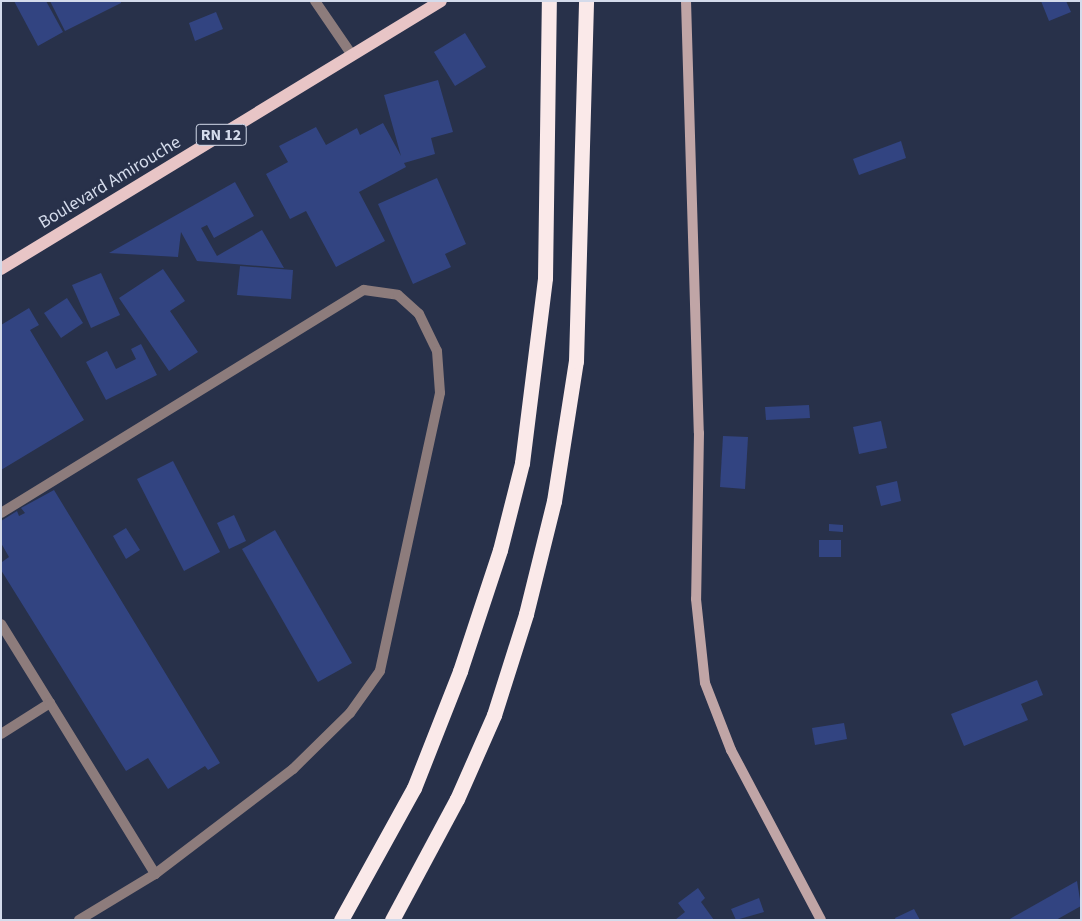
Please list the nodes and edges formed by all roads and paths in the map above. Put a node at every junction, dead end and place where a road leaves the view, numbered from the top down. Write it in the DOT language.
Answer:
graph roads {
  1 [pos="315,1"];
  2 [pos="441,1"];
  3 [pos="549,1"];
  4 [pos="586,1"];
  5 [pos="686,1"];
  6 [pos="352,55"];
  7 [pos="1,270"];
  8 [pos="1,513"];
  9 [pos="1,624"];
  10 [pos="50,703"];
  11 [pos="1,734"];
  12 [pos="155,874"];
  13 [pos="79,920"];
  14 [pos="342,920"];
  15 [pos="392,920"];
  16 [pos="821,920"];
  1 -- 6 [label="street"];
  2 -- 6 [label="main road, Boulevard Amirouche / RN 12"];
  3 -- 14 [label="highway"];
  4 -- 15 [label="highway"];
  5 -- 16 [label="street"];
  6 -- 7 [label="main road, Boulevard Amirouche / RN 12"];
  8 -- 12 [label="street"];
  9 -- 10 [label="street"];
  10 -- 11 [label="street"];
  10 -- 12 [label="street"];
  12 -- 13 [label="street"];
}
